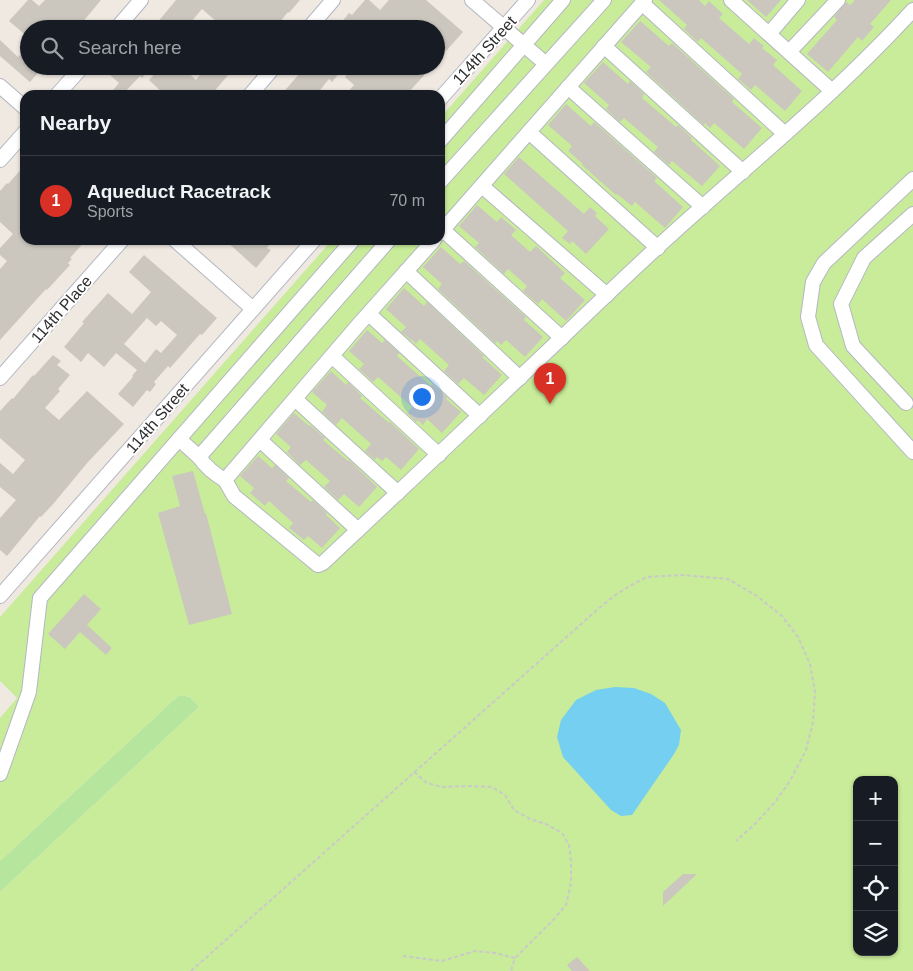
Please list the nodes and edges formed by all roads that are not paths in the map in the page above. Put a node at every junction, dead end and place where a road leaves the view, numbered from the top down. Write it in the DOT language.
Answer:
graph roads {
  1 [pos="141,0"];
  2 [pos="333,0"];
  3 [pos="472,0"];
  4 [pos="528,0"];
  5 [pos="563,0"];
  6 [pos="604,0"];
  7 [pos="732,0"];
  8 [pos="798,0"];
  9 [pos="838,0"];
  10 [pos="644,2"];
  11 [pos="913,10"];
  12 [pos="124,20"];
  13 [pos="316,20"];
  14 [pos="504,28"];
  15 [pos="769,34"];
  16 [pos="524,45"];
  17 [pos="604,46"];
  18 [pos="789,52"];
  19 [pos="546,64"];
  20 [pos="74,75"];
  21 [pos="267,75"];
  22 [pos="0,86"];
  23 [pos="568,87"];
  24 [pos="61,90"];
  25 [pos="254,90"];
  26 [pos="832,91"];
  27 [pos="445,93"];
  28 [pos="20,104"];
  29 [pos="529,132"];
  30 [pos="785,134"];
  31 [pos="445,135"];
  32 [pos="20,138"];
  33 [pos="0,160"];
  34 [pos="742,172"];
  35 [pos="445,176"];
  36 [pos="913,179"];
  37 [pos="482,186"];
  38 [pos="703,207"];
  39 [pos="913,214"];
  40 [pos="445,227"];
  41 [pos="445,239"];
  42 [pos="118,245"];
  43 [pos="181,245"];
  44 [pos="310,245"];
  45 [pos="349,245"];
  46 [pos="385,245"];
  47 [pos="429,245"];
  48 [pos="658,248"];
  49 [pos="406,272"];
  50 [pos="607,295"];
  51 [pos="253,309"];
  52 [pos="369,314"];
  53 [pos="562,338"];
  54 [pos="332,356"];
  55 [pos="0,378"];
  56 [pos="520,378"];
  57 [pos="295,399"];
  58 [pos="911,406"];
  59 [pos="480,416"];
  60 [pos="179,440"];
  61 [pos="260,440"];
  62 [pos="913,452"];
  63 [pos="438,455"];
  64 [pos="199,456"];
  65 [pos="225,480"];
  66 [pos="398,492"];
  67 [pos="358,530"];
  68 [pos="1,592"];
  69 [pos="0,774"];
  1 -- 12 [label="street"];
  2 -- 13 [label="street"];
  3 -- 14 [label="street"];
  4 -- 14 [label="street, 114th Street"];
  5 -- 16 [label="street"];
  6 -- 19 [label="street"];
  7 -- 15 [label="street"];
  8 -- 15 [label="street"];
  9 -- 18 [label="street"];
  10 -- 17 [label="street"];
  10 -- 30 [label="street"];
  11 -- 26 [label="street"];
  14 -- 16 [label="street"];
  14 -- 27 [label="street, 114th Street"];
  15 -- 18 [label="street"];
  16 -- 19 [label="street"];
  16 -- 31 [label="street"];
  17 -- 23 [label="street"];
  17 -- 34 [label="street"];
  18 -- 26 [label="street"];
  19 -- 35 [label="street"];
  20 -- 24 [label="street"];
  21 -- 25 [label="street"];
  22 -- 28 [label="street"];
  23 -- 29 [label="street"];
  23 -- 38 [label="street"];
  26 -- 30 [label="street"];
  29 -- 37 [label="street"];
  29 -- 48 [label="street"];
  30 -- 34 [label="street"];
  32 -- 33 [label="street"];
  34 -- 38 [label="street"];
  36 -- 62 [label="street"];
  37 -- 40 [label="street"];
  37 -- 50 [label="street"];
  38 -- 48 [label="street"];
  39 -- 58 [label="street"];
  41 -- 53 [label="street"];
  42 -- 55 [label="street, 114th Place"];
  43 -- 51 [label="street"];
  44 -- 51 [label="street, 114th Street"];
  45 -- 60 [label="street"];
  46 -- 64 [label="street"];
  47 -- 49 [label="street"];
  48 -- 50 [label="street"];
  49 -- 52 [label="street"];
  49 -- 56 [label="street"];
  50 -- 53 [label="street"];
  51 -- 68 [label="street, 114th Street"];
  52 -- 54 [label="street"];
  52 -- 59 [label="street"];
  53 -- 56 [label="street"];
  54 -- 57 [label="street"];
  54 -- 63 [label="street"];
  56 -- 59 [label="street"];
  57 -- 61 [label="street"];
  57 -- 66 [label="street"];
  59 -- 63 [label="street"];
  60 -- 64 [label="street"];
  60 -- 69 [label="street"];
  61 -- 65 [label="street"];
  61 -- 67 [label="street"];
  63 -- 66 [label="street"];
  64 -- 65 [label="street"];
  65 -- 67 [label="street"];
  66 -- 67 [label="street"];
}
